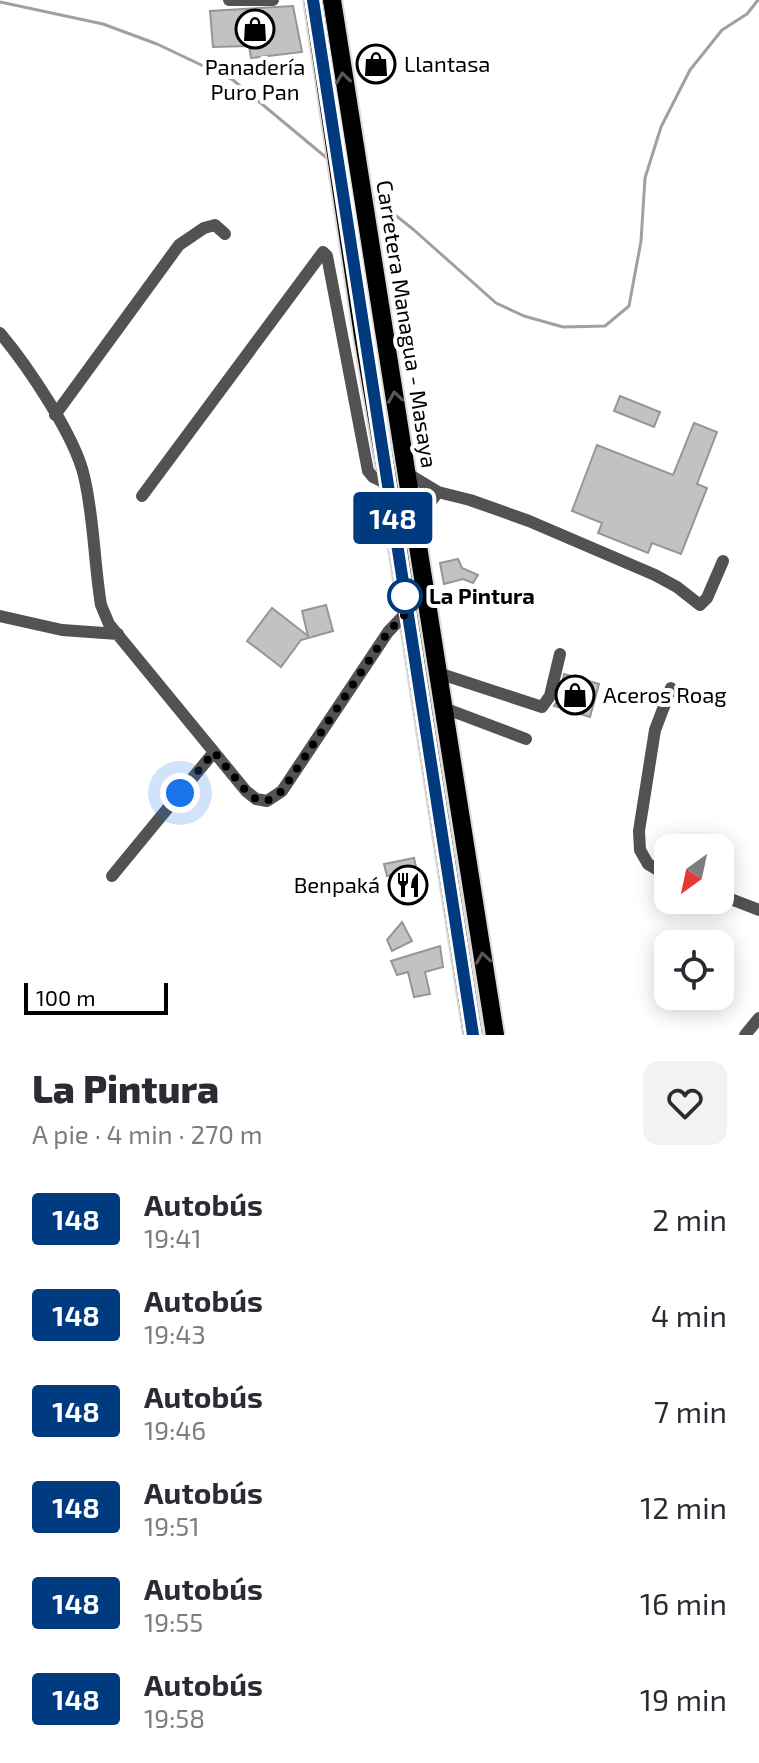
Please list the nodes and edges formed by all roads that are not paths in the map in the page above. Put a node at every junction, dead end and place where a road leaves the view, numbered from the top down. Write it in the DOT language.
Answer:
graph roads {
  1 [pos="229,0"];
  2 [pos="273,0"];
  3 [pos="313,0"];
  4 [pos="332,0"];
  5 [pos="225,234"];
  6 [pos="0,333"];
  7 [pos="55,415"];
  8 [pos="377,418"];
  9 [pos="408,474"];
  10 [pos="388,484"];
  11 [pos="438,492"];
  12 [pos="142,496"];
  13 [pos="414,524"];
  14 [pos="723,561"];
  15 [pos="407,612"];
  16 [pos="0,616"];
  17 [pos="118,634"];
  18 [pos="560,654"];
  19 [pos="438,673"];
  20 [pos="671,688"];
  21 [pos="444,708"];
  22 [pos="526,739"];
  23 [pos="214,752"];
  24 [pos="654,868"];
  25 [pos="469,873"];
  26 [pos="112,876"];
  27 [pos="447,877"];
  28 [pos="734,900"];
  29 [pos="475,906"];
  30 [pos="453,909"];
  31 [pos="759,910"];
  32 [pos="759,1018"];
  33 [pos="473,1035"];
  34 [pos="495,1035"];
  35 [pos="745,1035"];
  1 -- 2 [label="street"];
  3 -- 8 [label="highway, Carretera Managua - Masaya"];
  9 -- 4 [label="highway, Carretera Managua - Masaya, one-way"];
  5 -- 7 [label="street"];
  6 -- 7 [label="street"];
  7 -- 17 [label="street"];
  8 -- 9 [label="highway"];
  8 -- 10 [label="highway, Carretera Managua - Masaya"];
  9 -- 11 [label="street"];
  9 -- 13 [label="highway, Carretera Managua - Masaya"];
  10 -- 12 [label="street"];
  10 -- 15 [label="highway, Carretera Managua - Masaya"];
  11 -- 13 [label="street"];
  11 -- 14 [label="street"];
  13 -- 15 [label="highway"];
  13 -- 19 [label="highway, Carretera Managua - Masaya"];
  15 -- 23 [label="street"];
  15 -- 27 [label="highway, Carretera Managua - Masaya"];
  16 -- 17 [label="street"];
  17 -- 23 [label="street"];
  18 -- 19 [label="street"];
  19 -- 21 [label="highway, Carretera Managua - Masaya"];
  20 -- 24 [label="street"];
  21 -- 22 [label="street"];
  21 -- 25 [label="highway, Carretera Managua - Masaya"];
  23 -- 26 [label="street"];
  25 -- 27 [label="highway"];
  25 -- 29 [label="highway, Carretera Managua - Masaya"];
  27 -- 30 [label="highway, Carretera Managua - Masaya"];
  28 -- 31 [label="street"];
  29 -- 30 [label="highway"];
  34 -- 29 [label="highway, Carretera Managua - Masaya, one-way"];
  30 -- 33 [label="highway, Carretera Managua - Masaya"];
  32 -- 35 [label="street"];
}
